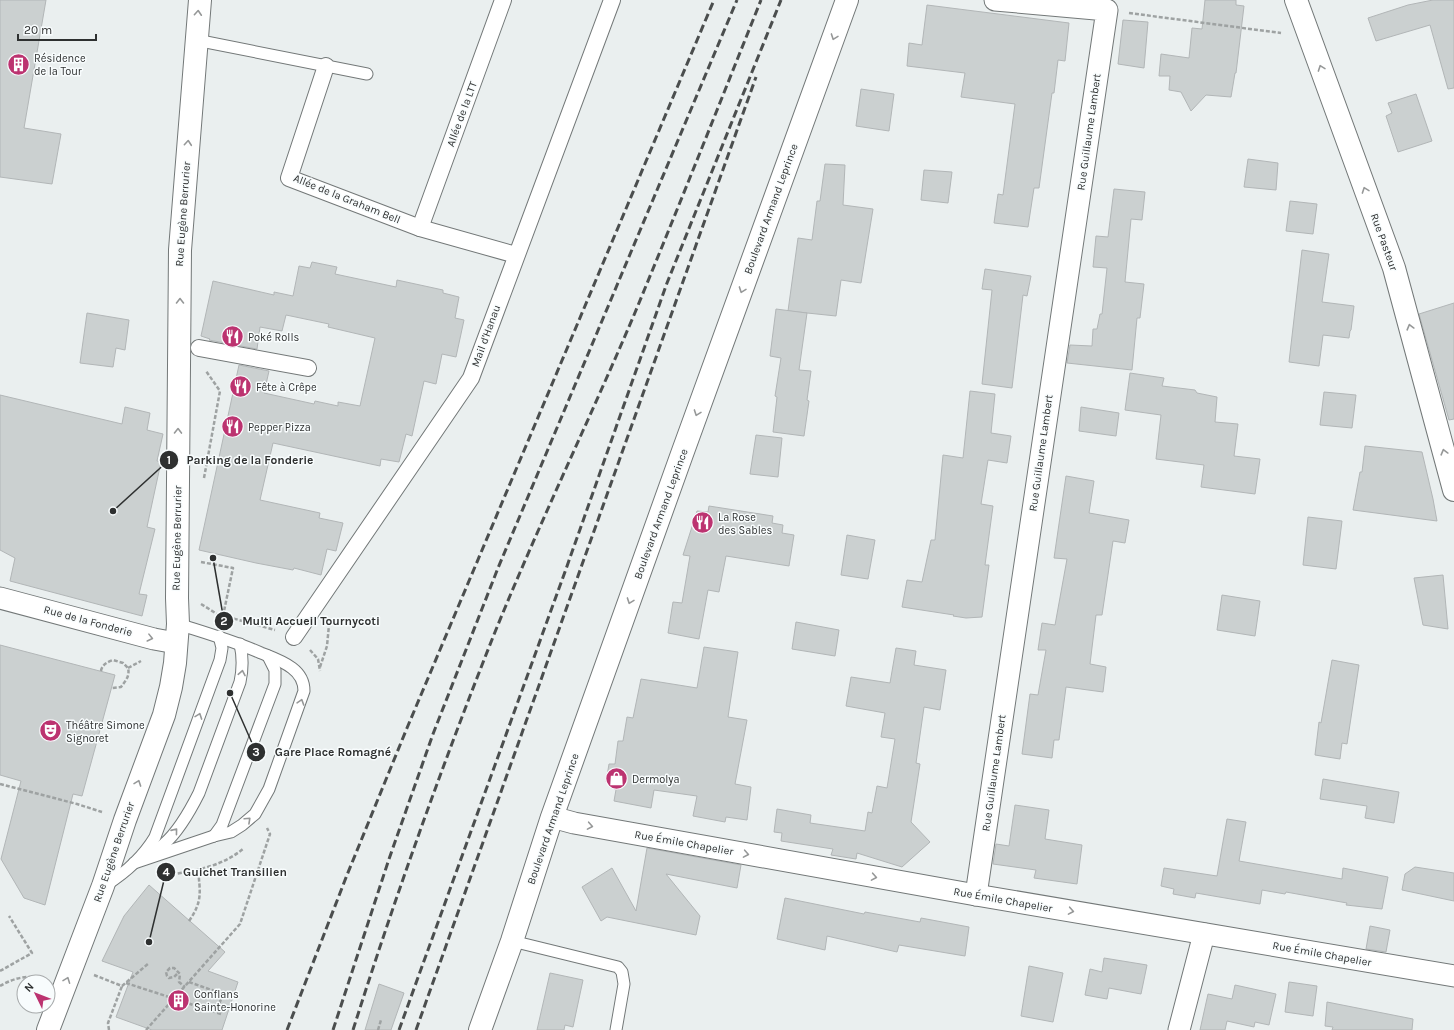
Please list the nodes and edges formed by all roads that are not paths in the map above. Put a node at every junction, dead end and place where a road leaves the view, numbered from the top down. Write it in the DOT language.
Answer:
graph roads {
  1 [pos="200,0"];
  2 [pos="503,0"];
  3 [pos="612,0"];
  4 [pos="847,0"];
  5 [pos="995,0"];
  6 [pos="1296,0"];
  7 [pos="196,40"];
  8 [pos="326,66"];
  9 [pos="367,74"];
  10 [pos="420,228"];
  11 [pos="516,255"];
  12 [pos="199,348"];
  13 [pos="308,368"];
  14 [pos="1454,490"];
  15 [pos="0,598"];
  16 [pos="177,633"];
  17 [pos="220,636"];
  18 [pos="294,637"];
  19 [pos="240,644"];
  20 [pos="268,656"];
  21 [pos="552,817"];
  22 [pos="214,836"];
  23 [pos="134,863"];
  24 [pos="103,886"];
  25 [pos="976,895"];
  26 [pos="1204,934"];
  27 [pos="512,941"];
  28 [pos="1454,976"];
  29 [pos="48,1030"];
  30 [pos="480,1030"];
  31 [pos="616,1030"];
  32 [pos="1179,1030"];
  7 -- 1 [label="street, Rue Eugène Berrurier, one-way"];
  2 -- 10 [label="street, Allée de la LTT"];
  3 -- 11 [label="street, Mail d'Hanau"];
  4 -- 21 [label="street, Boulevard Armand Leprince, one-way"];
  5 -- 25 [label="street, Rue Guillaume Lambert"];
  14 -- 6 [label="street, Rue Pasteur, one-way"];
  7 -- 8 [label="lane"];
  16 -- 7 [label="street, Rue Eugène Berrurier, one-way"];
  8 -- 9 [label="lane"];
  8 -- 10 [label="street, Allée de la Graham Bell"];
  10 -- 11 [label="street, Allée de la Graham Bell"];
  11 -- 18 [label="street, Mail d'Hanau"];
  12 -- 13 [label="street"];
  15 -- 16 [label="street, Rue de la Fonderie, one-way"];
  16 -- 17 [label="lane"];
  24 -- 16 [label="street, Rue Eugène Berrurier, one-way"];
  17 -- 19 [label="lane"];
  23 -- 17 [label="lane, one-way"];
  19 -- 20 [label="lane"];
  23 -- 19 [label="lane, one-way"];
  20 -- 22 [label="lane"];
  22 -- 20 [label="lane, one-way"];
  21 -- 25 [label="street, Rue Émile Chapelier, one-way"];
  21 -- 27 [label="street, Boulevard Armand Leprince"];
  22 -- 23 [label="lane"];
  23 -- 24 [label="lane"];
  29 -- 24 [label="street, Rue Eugène Berrurier, one-way"];
  25 -- 26 [label="street, Rue Émile Chapelier, one-way"];
  26 -- 28 [label="street, Rue Émile Chapelier"];
  26 -- 32 [label="street"];
  27 -- 30 [label="street, Boulevard Armand Leprince"];
  27 -- 31 [label="lane"];
}
